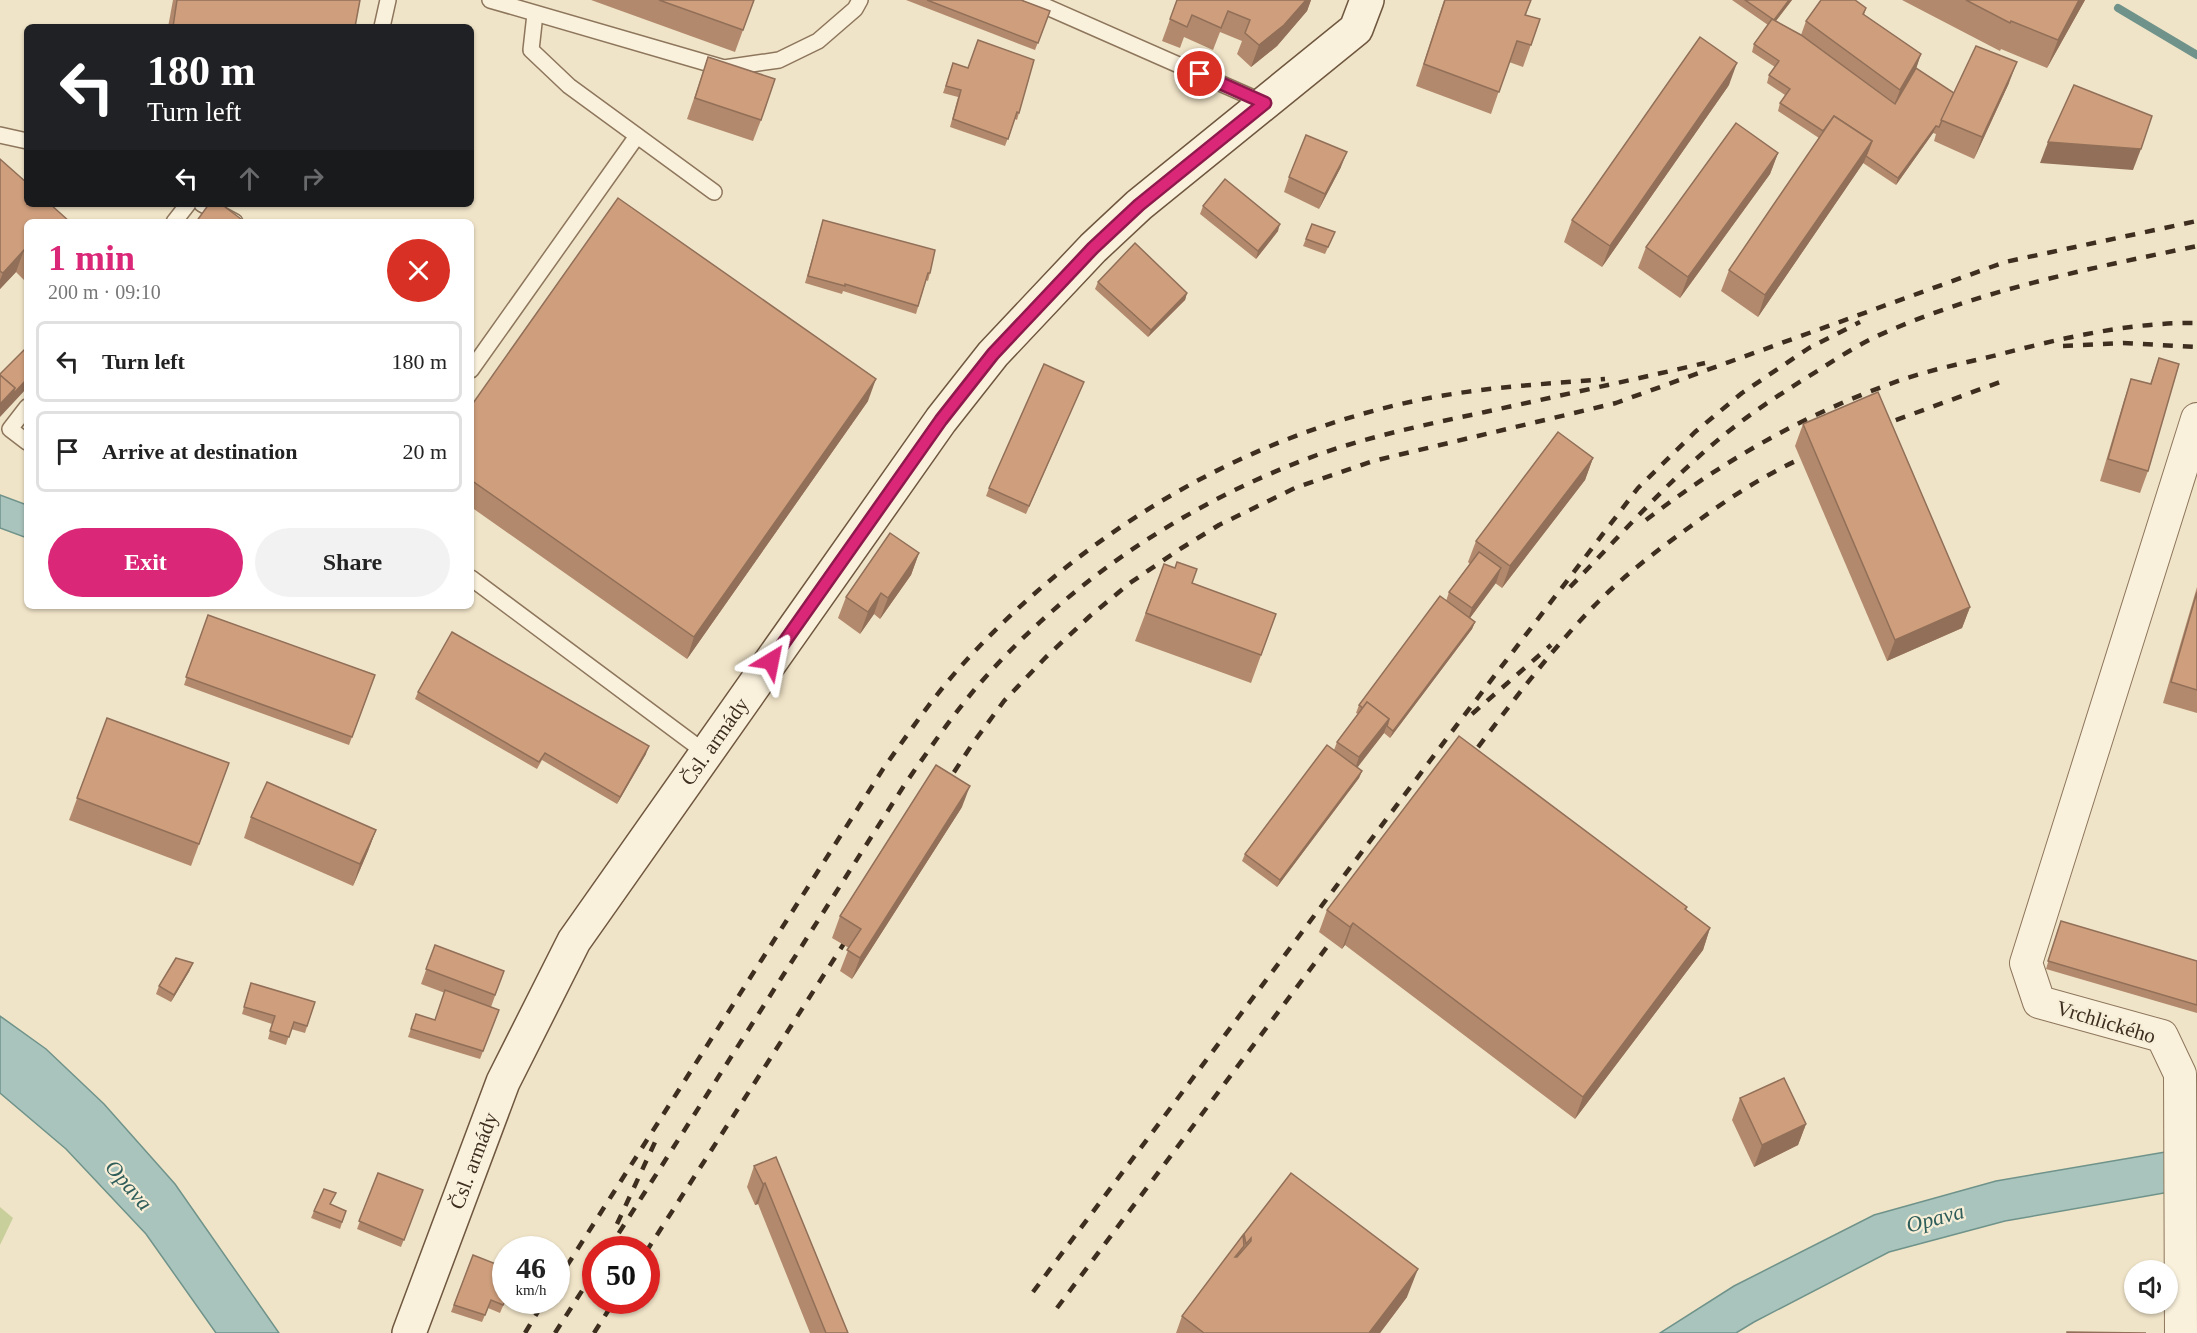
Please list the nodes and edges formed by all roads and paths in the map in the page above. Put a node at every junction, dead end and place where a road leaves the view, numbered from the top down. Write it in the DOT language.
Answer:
graph roads {
  1 [pos="388,0"];
  2 [pos="490,0"];
  3 [pos="860,0"];
  4 [pos="1031,0"];
  5 [pos="1367,0"];
  6 [pos="535,14"];
  7 [pos="383,24"];
  8 [pos="1265,103"];
  9 [pos="0,135"];
  10 [pos="637,136"];
  11 [pos="24,140"];
  12 [pos="714,192"];
  13 [pos="186,207"];
  14 [pos="208,207"];
  15 [pos="176,219"];
  16 [pos="230,219"];
  17 [pos="474,366"];
  18 [pos="24,412"];
  19 [pos="2197,419"];
  20 [pos="24,440"];
  21 [pos="474,580"];
  22 [pos="706,753"];
  23 [pos="409,1333"];
  24 [pos="2181,1333"];
  1 -- 7 [label="lane"];
  2 -- 6 [label="lane"];
  3 -- 6 [label="lane"];
  4 -- 8 [label="lane"];
  5 -- 8 [label="main road, Čsl. armády"];
  6 -- 10 [label="lane"];
  8 -- 22 [label="main road, Čsl. armády"];
  9 -- 11 [label="lane"];
  10 -- 12 [label="lane"];
  10 -- 17 [label="lane"];
  13 -- 15 [label="lane"];
  14 -- 16 [label="lane"];
  18 -- 20 [label="lane"];
  19 -- 24 [label="street, Vrchlického"];
  21 -- 22 [label="lane"];
  22 -- 23 [label="main road, Čsl. armády"];
}
